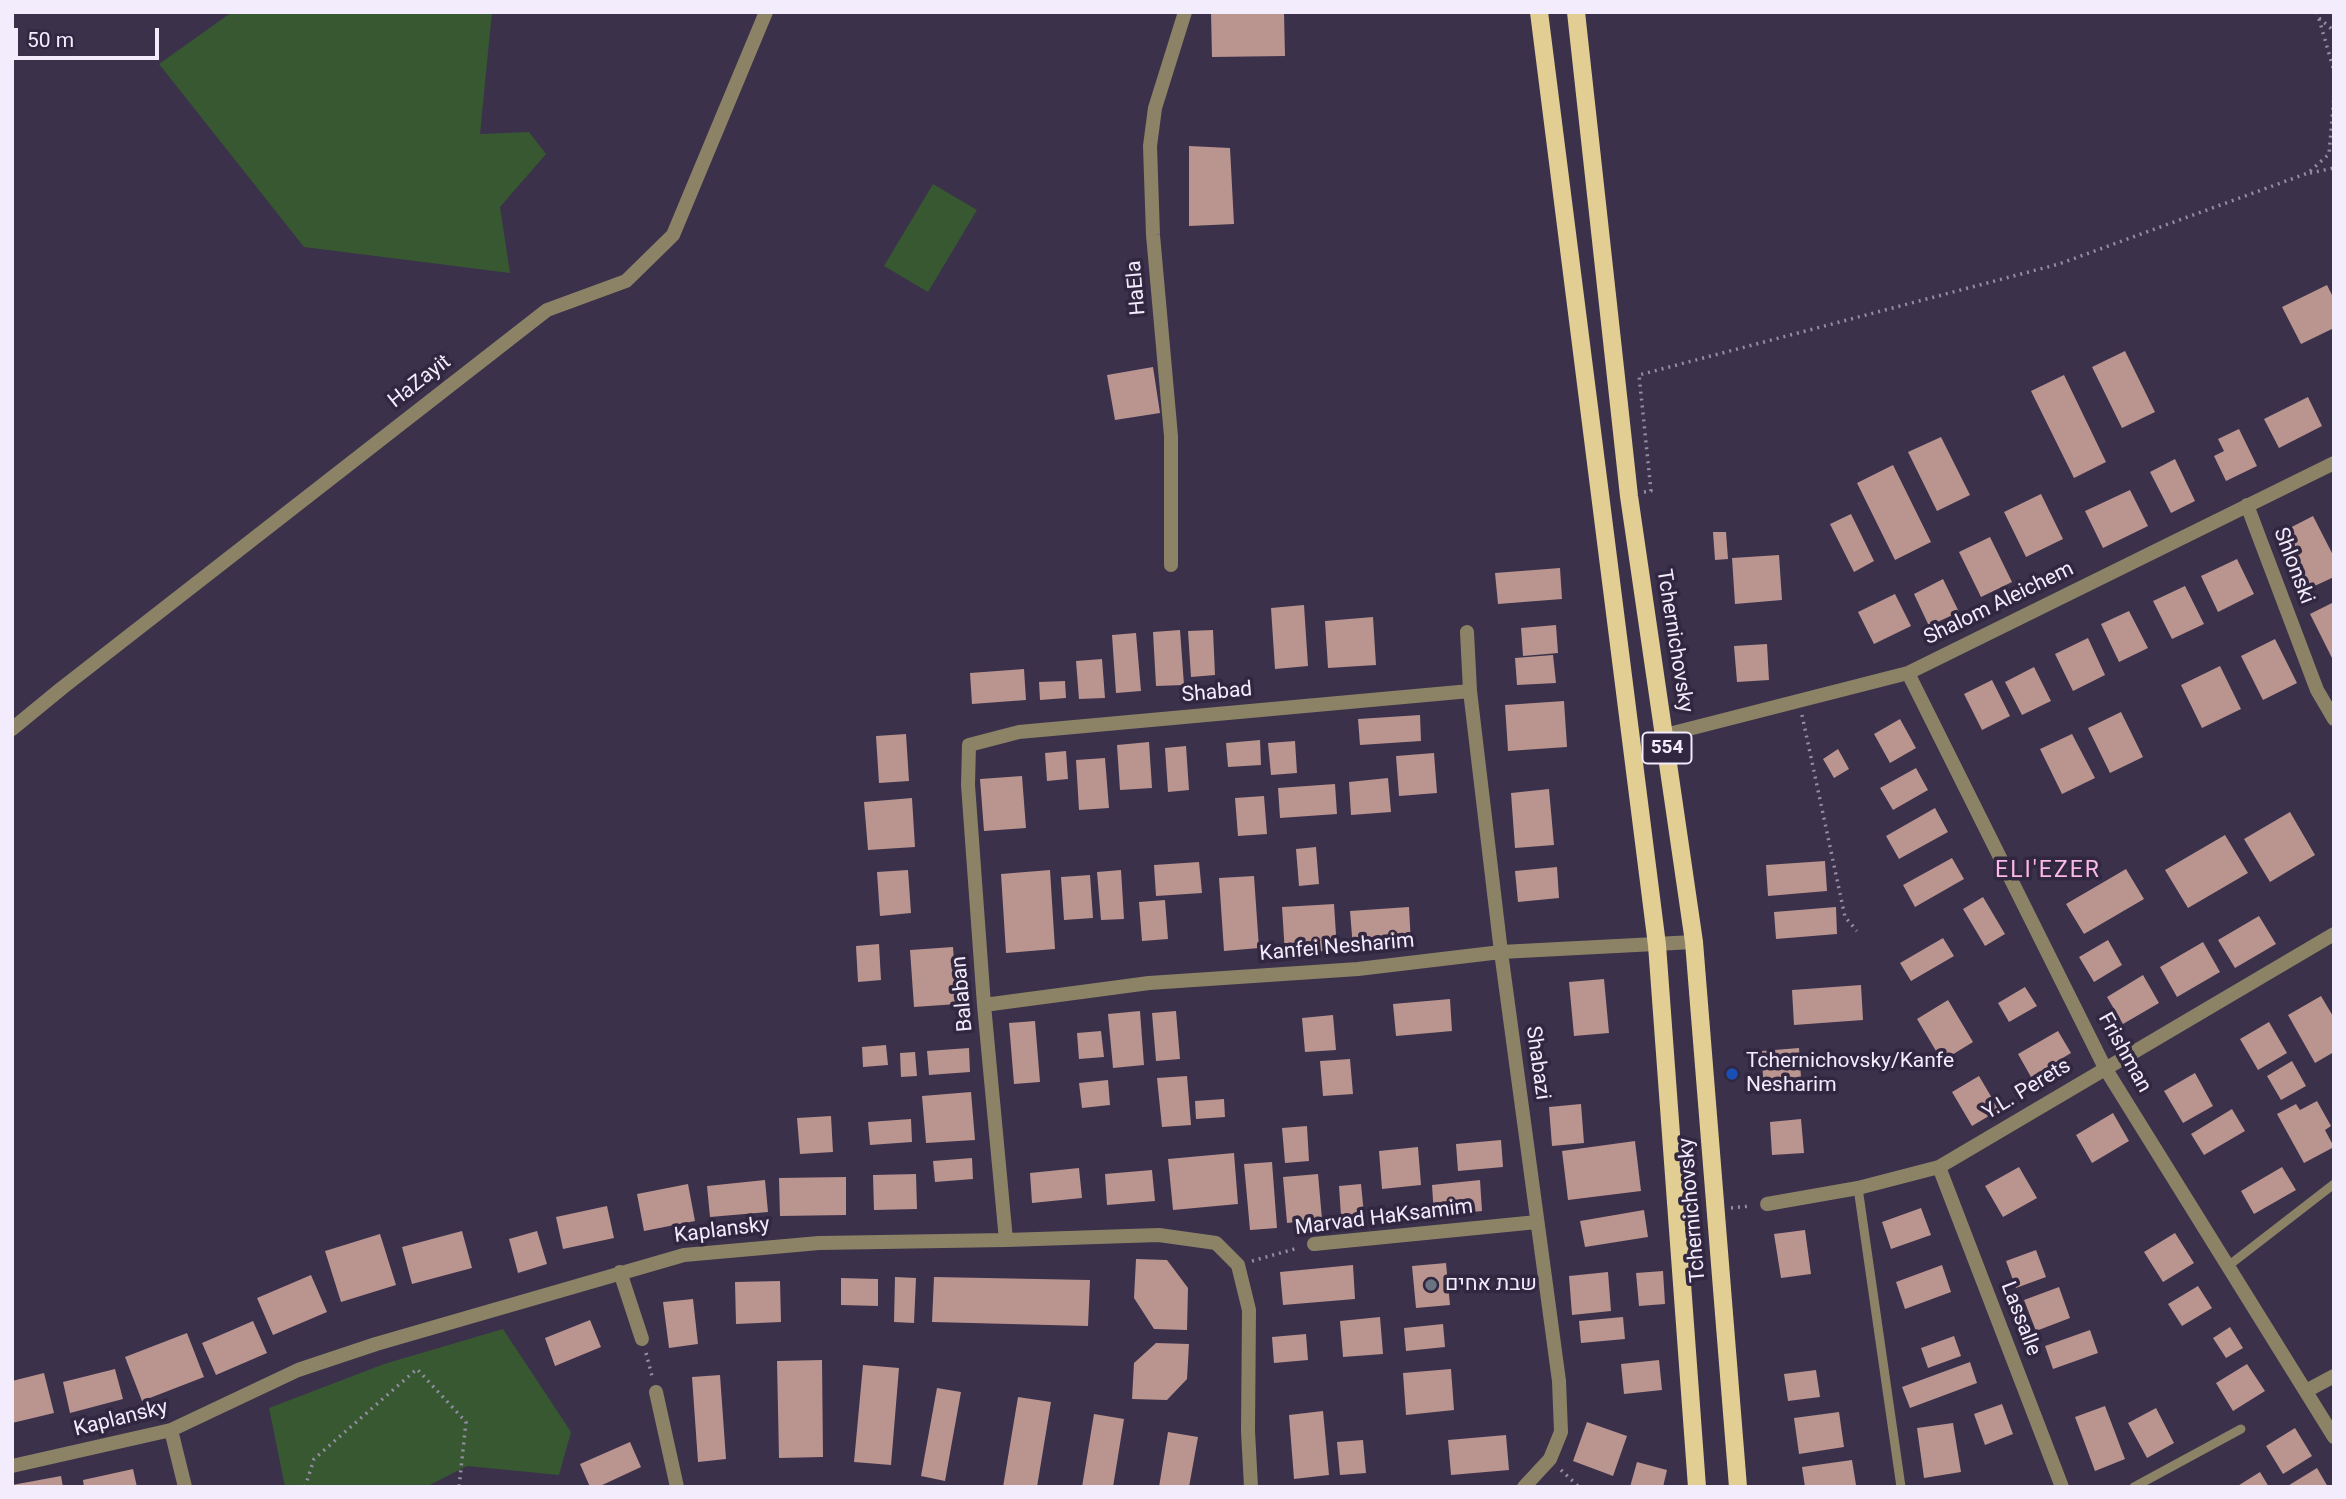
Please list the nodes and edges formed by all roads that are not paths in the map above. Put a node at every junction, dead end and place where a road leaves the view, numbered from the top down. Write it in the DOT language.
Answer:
graph roads {
  1 [pos="766,12"];
  2 [pos="1185,12"];
  3 [pos="1539,12"];
  4 [pos="1576,12"];
  5 [pos="2334,463"];
  6 [pos="2247,505"];
  7 [pos="1171,565"];
  8 [pos="1466,632"];
  9 [pos="1908,673"];
  10 [pos="2317,690"];
  11 [pos="1470,691"];
  12 [pos="2334,691"];
  13 [pos="2334,719"];
  14 [pos="12,729"];
  15 [pos="1665,735"];
  16 [pos="969,745"];
  17 [pos="2334,934"];
  18 [pos="1694,942"];
  19 [pos="1657,945"];
  20 [pos="1501,952"];
  21 [pos="984,1005"];
  22 [pos="2105,1068"];
  23 [pos="1939,1167"];
  24 [pos="2334,1185"];
  25 [pos="1858,1188"];
  26 [pos="1768,1204"];
  27 [pos="1537,1222"];
  28 [pos="1006,1240"];
  29 [pos="1314,1244"];
  30 [pos="2228,1266"];
  31 [pos="620,1272"];
  32 [pos="642,1339"];
  33 [pos="2334,1376"];
  34 [pos="2305,1391"];
  35 [pos="656,1392"];
  36 [pos="2241,1429"];
  37 [pos="171,1430"];
  38 [pos="2334,1437"];
  39 [pos="12,1466"];
  40 [pos="185,1487"];
  41 [pos="677,1487"];
  42 [pos="1251,1487"];
  43 [pos="1524,1487"];
  44 [pos="1697,1487"];
  45 [pos="1738,1487"];
  46 [pos="1902,1487"];
  47 [pos="2062,1487"];
  48 [pos="2134,1487"];
  1 -- 14 [label="street, HaZayit"];
  2 -- 7 [label="street, HaEla"];
  3 -- 19 [label="main road, Tchernichovsky / 554"];
  4 -- 15 [label="main road, Tchernichovsky / 554"];
  5 -- 6 [label="street, Shalom Aleichem"];
  6 -- 9 [label="street, Shalom Aleichem"];
  6 -- 10 [label="street, Shlonski"];
  8 -- 11 [label="street, Shabazi"];
  9 -- 15 [label="street, Shalom Aleichem"];
  9 -- 22 [label="street, Frishman"];
  10 -- 12 [label="street"];
  10 -- 13 [label="street, Shlonski"];
  11 -- 16 [label="street, Shabad"];
  11 -- 20 [label="street, Shabazi"];
  15 -- 18 [label="main road, Tchernichovsky / 554"];
  16 -- 21 [label="street, Balaban"];
  17 -- 22 [label="street, Y.L. Perets"];
  18 -- 19 [label="street, Kanfei Nesharim"];
  18 -- 45 [label="main road, Tchernichovsky / 554"];
  19 -- 20 [label="street, Kanfei Nesharim"];
  19 -- 44 [label="main road, Tchernichovsky / 554"];
  20 -- 21 [label="street, Kanfei Nesharim"];
  20 -- 27 [label="street, Shabazi"];
  21 -- 28 [label="street, Balaban"];
  22 -- 23 [label="street, Y.L. Perets"];
  22 -- 30 [label="street, Frishman"];
  23 -- 25 [label="street, Y.L. Perets"];
  23 -- 47 [label="street, Lassalle"];
  24 -- 30 [label="lane"];
  25 -- 26 [label="street, Y.L. Perets"];
  25 -- 46 [label="lane"];
  27 -- 29 [label="street, Marvad HaKsamim"];
  27 -- 43 [label="street, Shabazi"];
  28 -- 31 [label="street, Kaplansky"];
  28 -- 42 [label="street, Kaplansky"];
  30 -- 34 [label="street, Frishman"];
  31 -- 32 [label="street"];
  31 -- 37 [label="street, Kaplansky"];
  33 -- 34 [label="street"];
  34 -- 38 [label="street, Frishman"];
  35 -- 41 [label="street"];
  36 -- 48 [label="lane"];
  37 -- 39 [label="street, Kaplansky"];
  37 -- 40 [label="street"];
}
